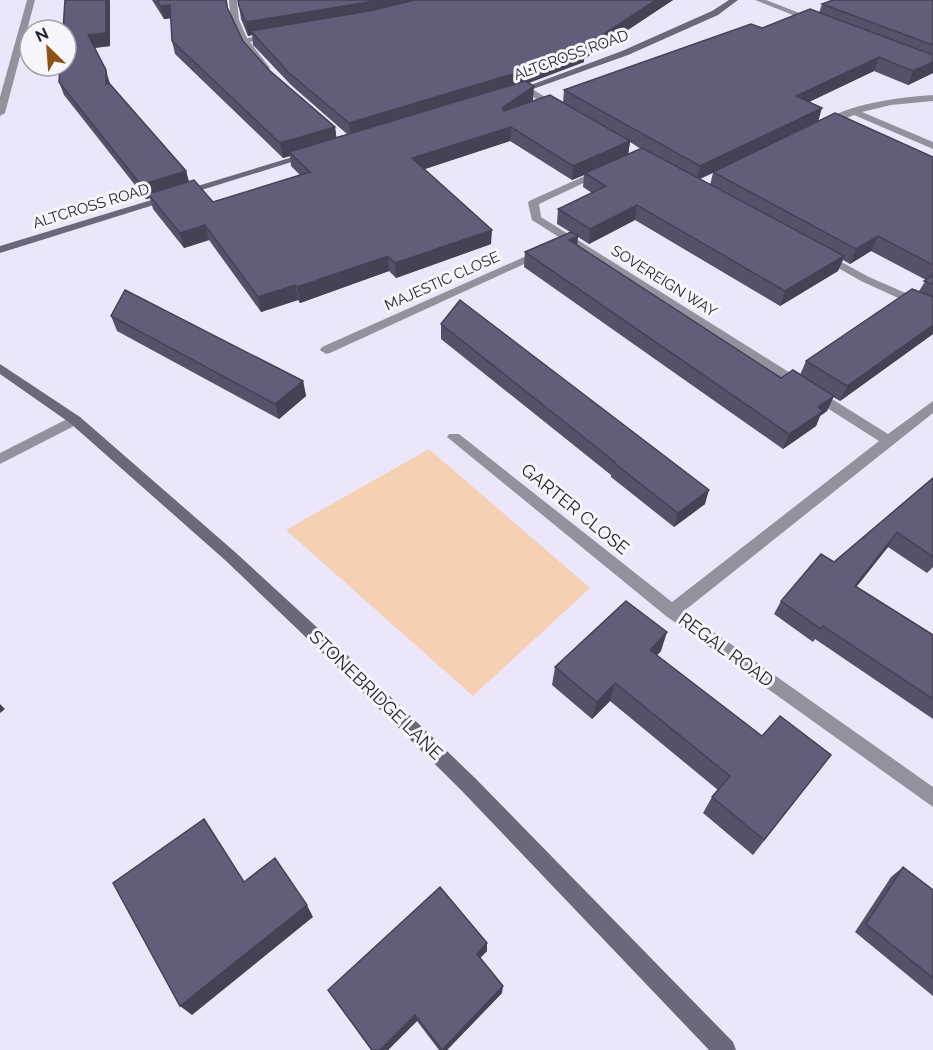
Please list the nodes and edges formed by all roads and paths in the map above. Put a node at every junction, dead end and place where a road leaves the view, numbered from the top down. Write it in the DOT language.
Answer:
graph roads {
  1 [pos="31,0"];
  2 [pos="233,0"];
  3 [pos="734,0"];
  4 [pos="759,0"];
  5 [pos="827,26"];
  6 [pos="275,36"];
  7 [pos="244,42"];
  8 [pos="275,77"];
  9 [pos="526,89"];
  10 [pos="504,96"];
  11 [pos="933,98"];
  12 [pos="1,109"];
  13 [pos="564,111"];
  14 [pos="852,111"];
  15 [pos="811,131"];
  16 [pos="933,146"];
  17 [pos="315,153"];
  18 [pos="618,165"];
  19 [pos="559,245"];
  20 [pos="0,250"];
  21 [pos="813,250"];
  22 [pos="933,310"];
  23 [pos="326,350"];
  24 [pos="0,368"];
  25 [pos="933,406"];
  26 [pos="75,420"];
  27 [pos="454,437"];
  28 [pos="888,440"];
  29 [pos="0,459"];
  30 [pos="672,611"];
  31 [pos="933,798"];
  32 [pos="725,1050"];
  1 -- 12 [label="street"];
  2 -- 7 [label="street"];
  3 -- 9 [label="street, ALTCROSS ROAD"];
  4 -- 5 [label="street"];
  6 -- 7 [label="street"];
  7 -- 8 [label="street"];
  9 -- 10 [label="street, ALTCROSS ROAD"];
  9 -- 13 [label="street"];
  11 -- 14 [label="street"];
  14 -- 15 [label="street"];
  14 -- 16 [label="street"];
  17 -- 20 [label="street, ALTCROSS ROAD"];
  18 -- 19 [label="street, SOVEREIGN WAY"];
  19 -- 23 [label="street, MAJESTIC CLOSE"];
  19 -- 28 [label="street, SOVEREIGN WAY"];
  21 -- 22 [label="street"];
  24 -- 26 [label="street, STONEBRIDGE LANE"];
  25 -- 28 [label="street, REGAL ROAD"];
  26 -- 29 [label="street"];
  26 -- 32 [label="street, STONEBRIDGE LANE"];
  27 -- 30 [label="street, GARTER CLOSE"];
  28 -- 30 [label="street, REGAL ROAD"];
  30 -- 31 [label="street, REGAL ROAD"];
}
